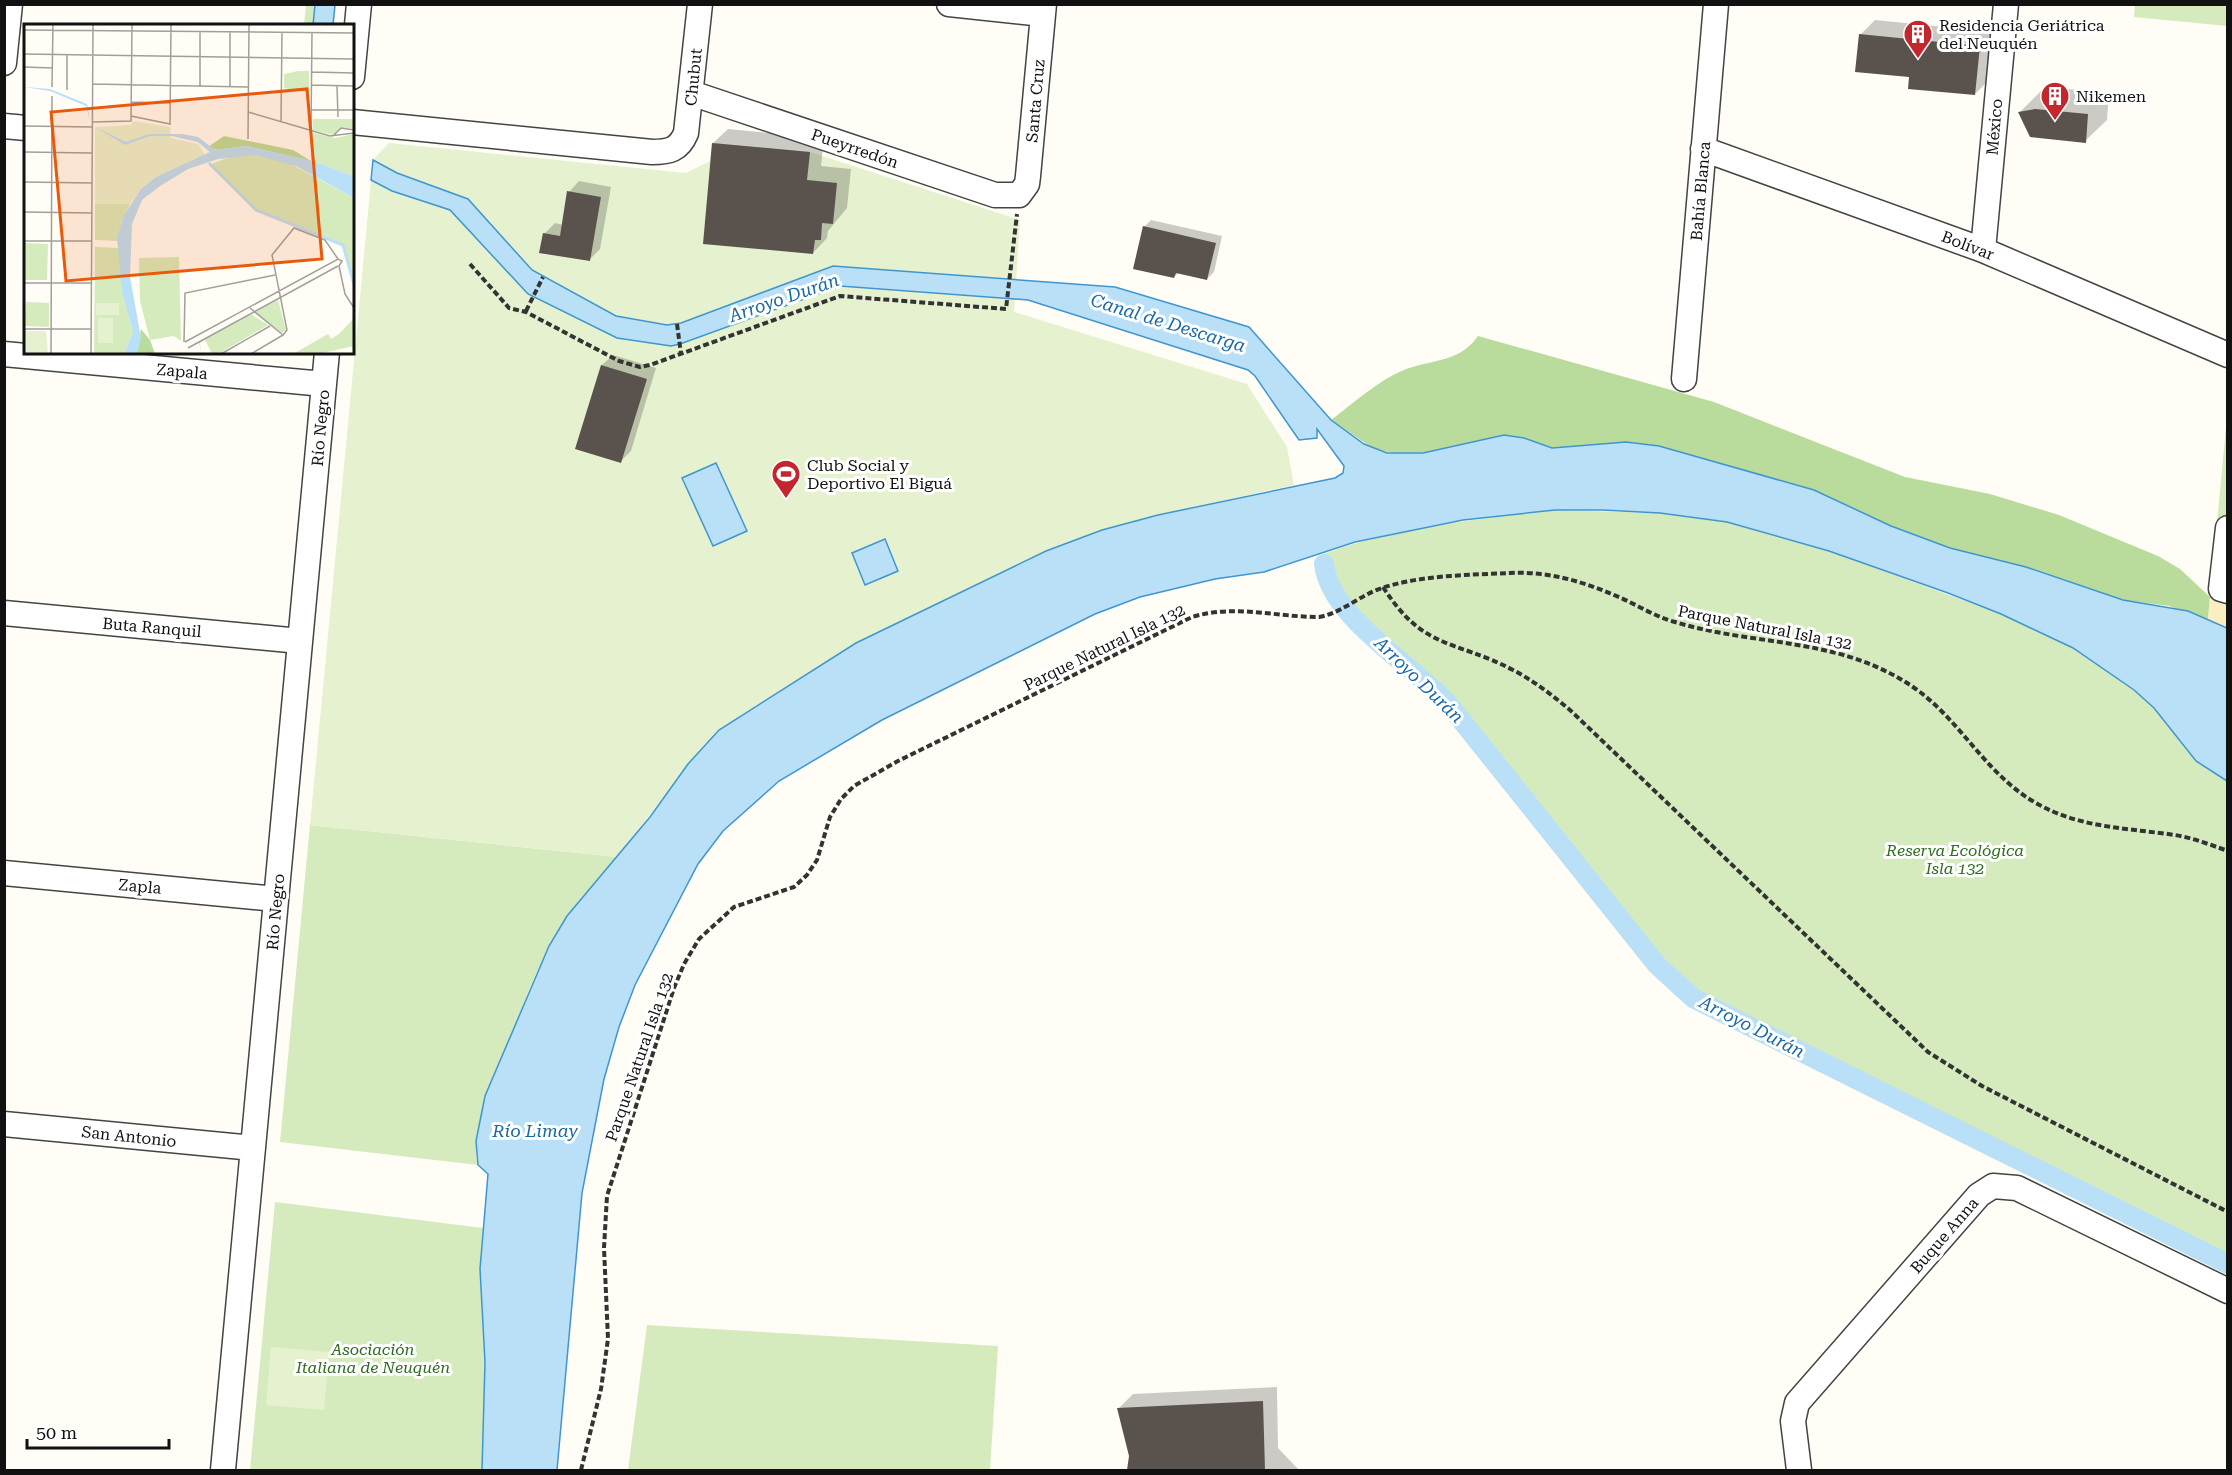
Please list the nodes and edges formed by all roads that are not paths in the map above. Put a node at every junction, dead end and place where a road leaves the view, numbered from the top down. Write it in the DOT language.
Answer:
graph roads {
  1 [pos="10,4"];
  2 [pos="359,4"];
  3 [pos="700,4"];
  4 [pos="949,4"];
  5 [pos="1716,4"];
  6 [pos="2006,4"];
  7 [pos="1043,9"];
  8 [pos="354,56"];
  9 [pos="4,63"];
  10 [pos="691,93"];
  11 [pos="354,122"];
  12 [pos="4,126"];
  13 [pos="24,128"];
  14 [pos="1703,149"];
  15 [pos="1019,195"];
  16 [pos="1983,250"];
  17 [pos="4,354"];
  18 [pos="327,354"];
  19 [pos="2228,355"];
  20 [pos="1684,378"];
  21 [pos="324,384"];
  22 [pos="2228,528"];
  23 [pos="2228,591"];
  24 [pos="4,613"];
  25 [pos="300,641"];
  26 [pos="4,873"];
  27 [pos="276,899"];
  28 [pos="4,1124"];
  29 [pos="253,1148"];
  30 [pos="2228,1291"];
  31 [pos="223,1470"];
  32 [pos="1799,1470"];
  1 -- 9 [label="street"];
  2 -- 8 [label="street"];
  3 -- 10 [label="street, Chubut"];
  4 -- 7 [label="street"];
  5 -- 14 [label="street, Bahía Blanca"];
  6 -- 16 [label="street, México"];
  7 -- 15 [label="street, Santa Cruz"];
  10 -- 11 [label="street, Chubut"];
  10 -- 15 [label="street, Pueyrredón"];
  12 -- 13 [label="street"];
  14 -- 16 [label="street, Bolívar"];
  14 -- 20 [label="street, Bahía Blanca"];
  16 -- 19 [label="street, Bolívar"];
  17 -- 21 [label="street, Zapala"];
  18 -- 21 [label="street, Río Negro"];
  21 -- 25 [label="street, Río Negro"];
  22 -- 23 [label="street"];
  24 -- 25 [label="street, Buta Ranquil"];
  25 -- 27 [label="street, Río Negro"];
  26 -- 27 [label="street, Zapla"];
  27 -- 29 [label="street, Río Negro"];
  28 -- 29 [label="street, San Antonio"];
  29 -- 31 [label="street, Río Negro"];
  30 -- 32 [label="street, Buque Anna"];
}
